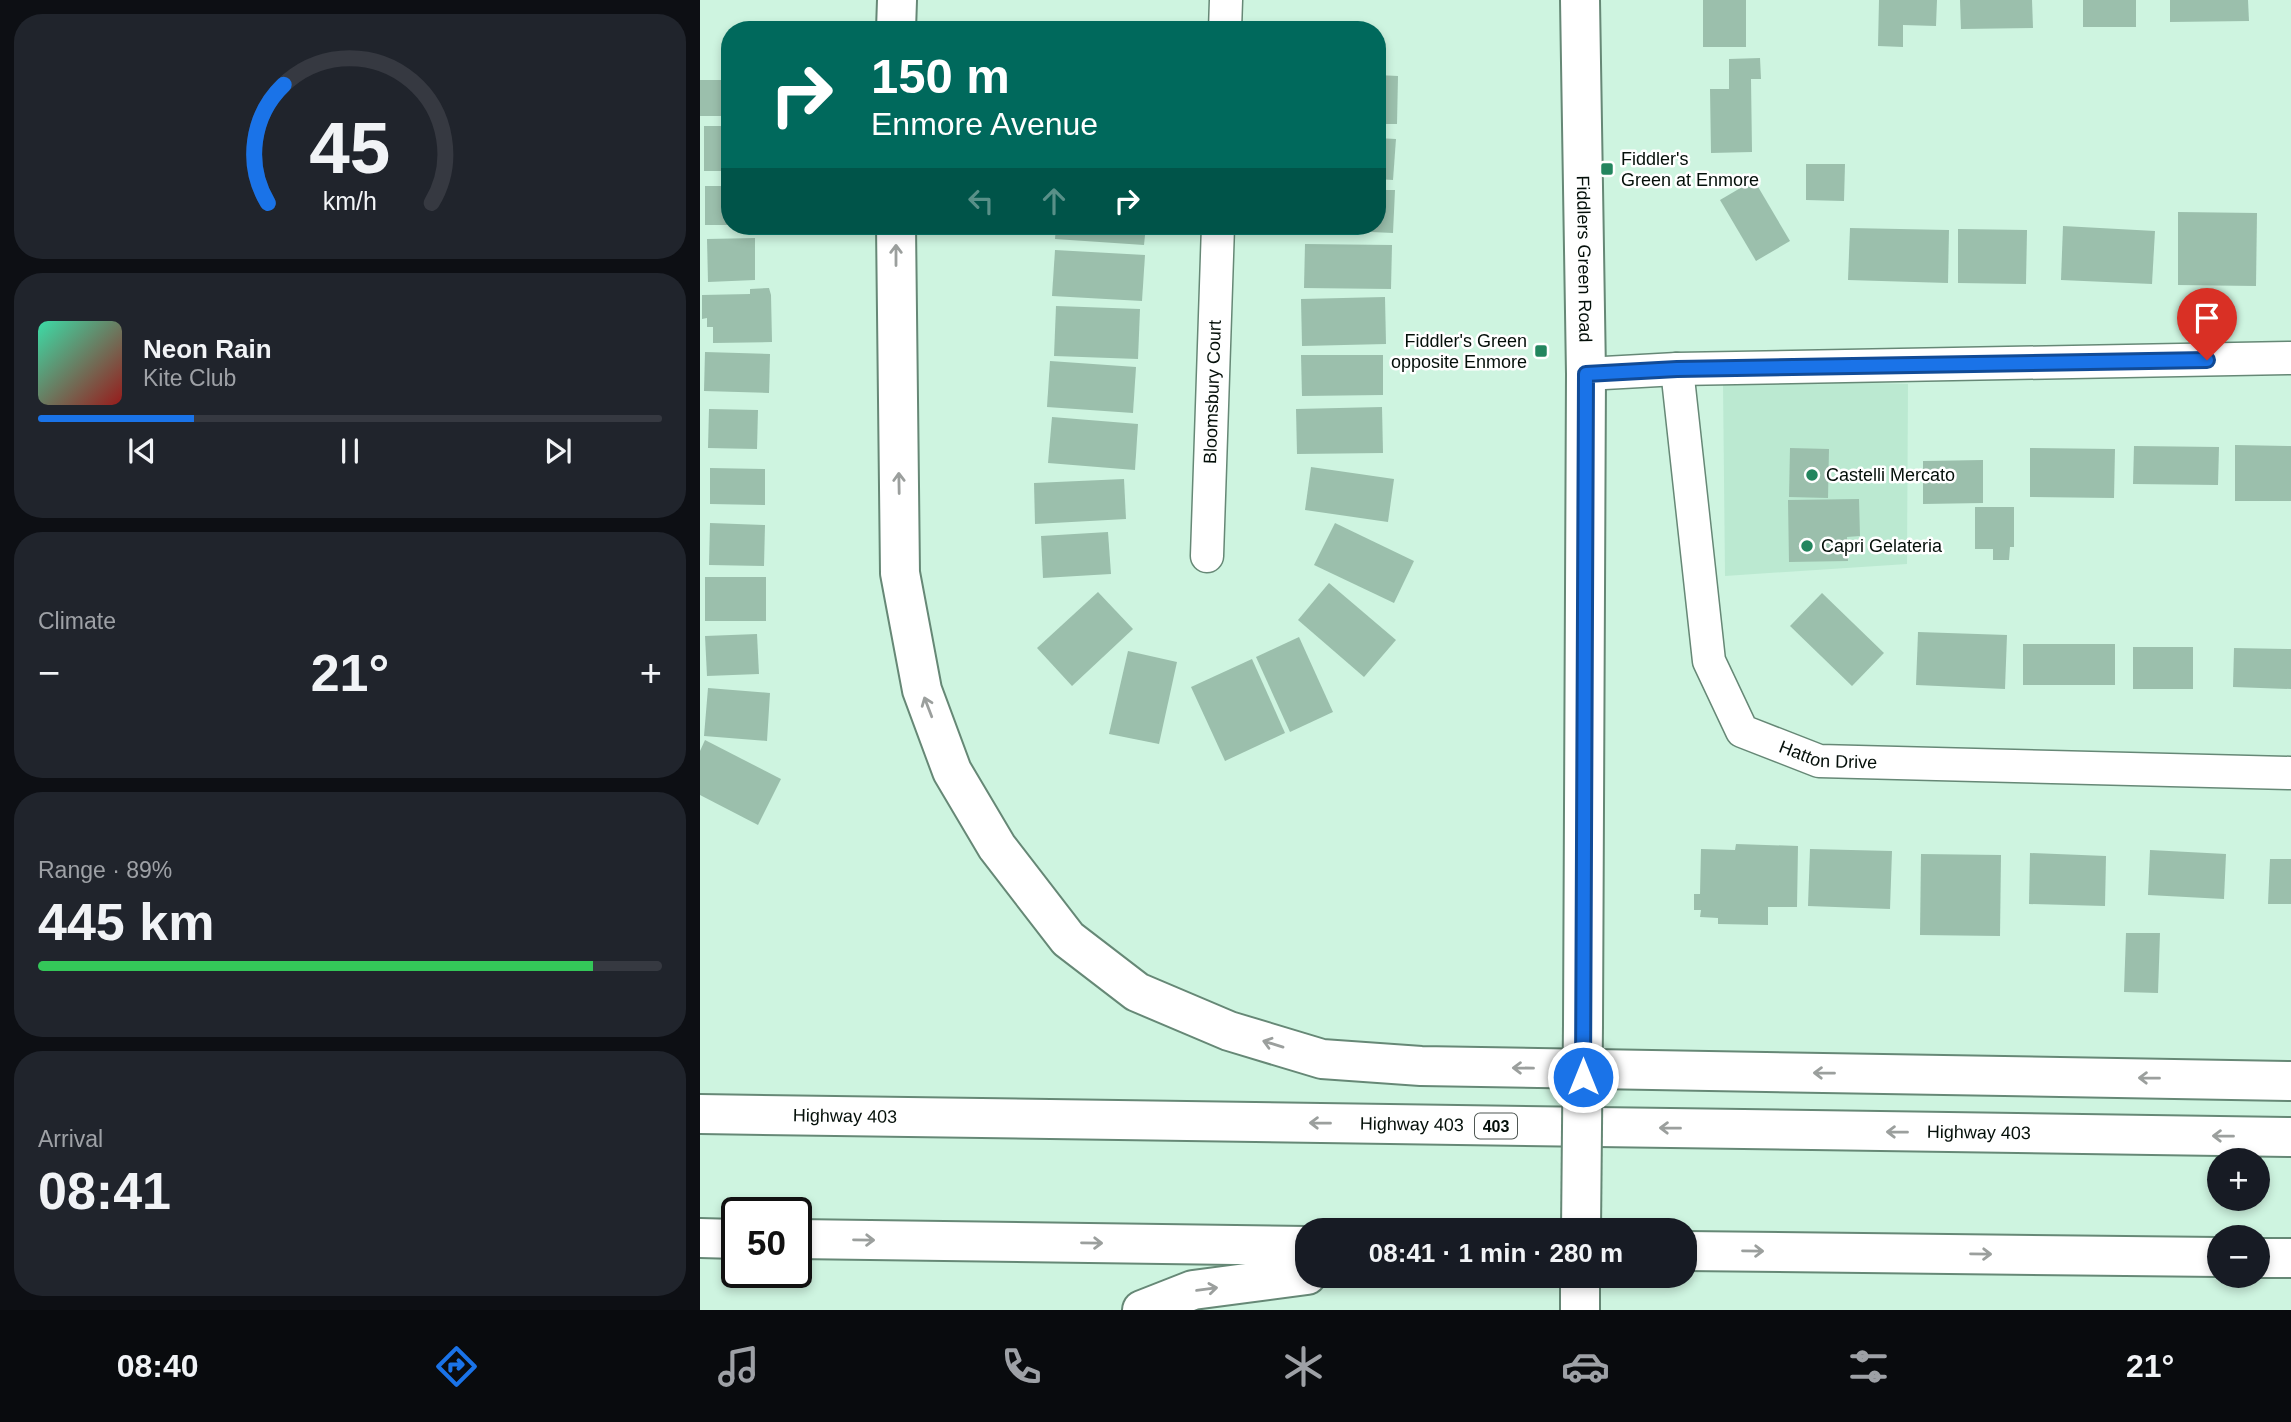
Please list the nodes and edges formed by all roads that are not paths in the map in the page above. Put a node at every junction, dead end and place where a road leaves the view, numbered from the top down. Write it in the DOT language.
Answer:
graph roads {
  1 [pos="897,0"];
  2 [pos="1227,0"];
  3 [pos="1580,0"];
  4 [pos="897,21"];
  5 [pos="1226,21"];
  6 [pos="896,235"];
  7 [pos="1218,235"];
  8 [pos="2291,358"];
  9 [pos="1677,369"];
  10 [pos="1586,374"];
  11 [pos="1206,556"];
  12 [pos="2291,773"];
  13 [pos="2291,1081"];
  14 [pos="700,1114"];
  15 [pos="2291,1137"];
  16 [pos="1581,1218"];
  17 [pos="700,1238"];
  18 [pos="721,1239"];
  19 [pos="812,1240"];
  20 [pos="1295,1246"];
  21 [pos="1697,1251"];
  22 [pos="2207,1258"];
  23 [pos="2270,1258"];
  24 [pos="2291,1258"];
  25 [pos="1295,1277"];
  26 [pos="1580,1288"];
  27 [pos="1142,1310"];
  28 [pos="1580,1310"];
  1 -- 4 [label="main road"];
  2 -- 5 [label="street"];
  3 -- 10 [label="main road, Fiddlers Green Road"];
  13 -- 6 [label="main road, one-way"];
  7 -- 11 [label="street, Bloomsbury Court"];
  8 -- 9 [label="street"];
  9 -- 10 [label="street"];
  9 -- 12 [label="street, Hatton Drive"];
  10 -- 16 [label="main road, Fiddlers Green Road, bridge"];
  15 -- 14 [label="main road, Highway 403 / 403, one-way"];
  17 -- 18 [label="main road"];
  19 -- 20 [label="main road, one-way"];
  21 -- 22 [label="main road, one-way"];
  23 -- 24 [label="main road"];
  27 -- 25 [label="main road, one-way"];
  26 -- 28 [label="main road"];
}
